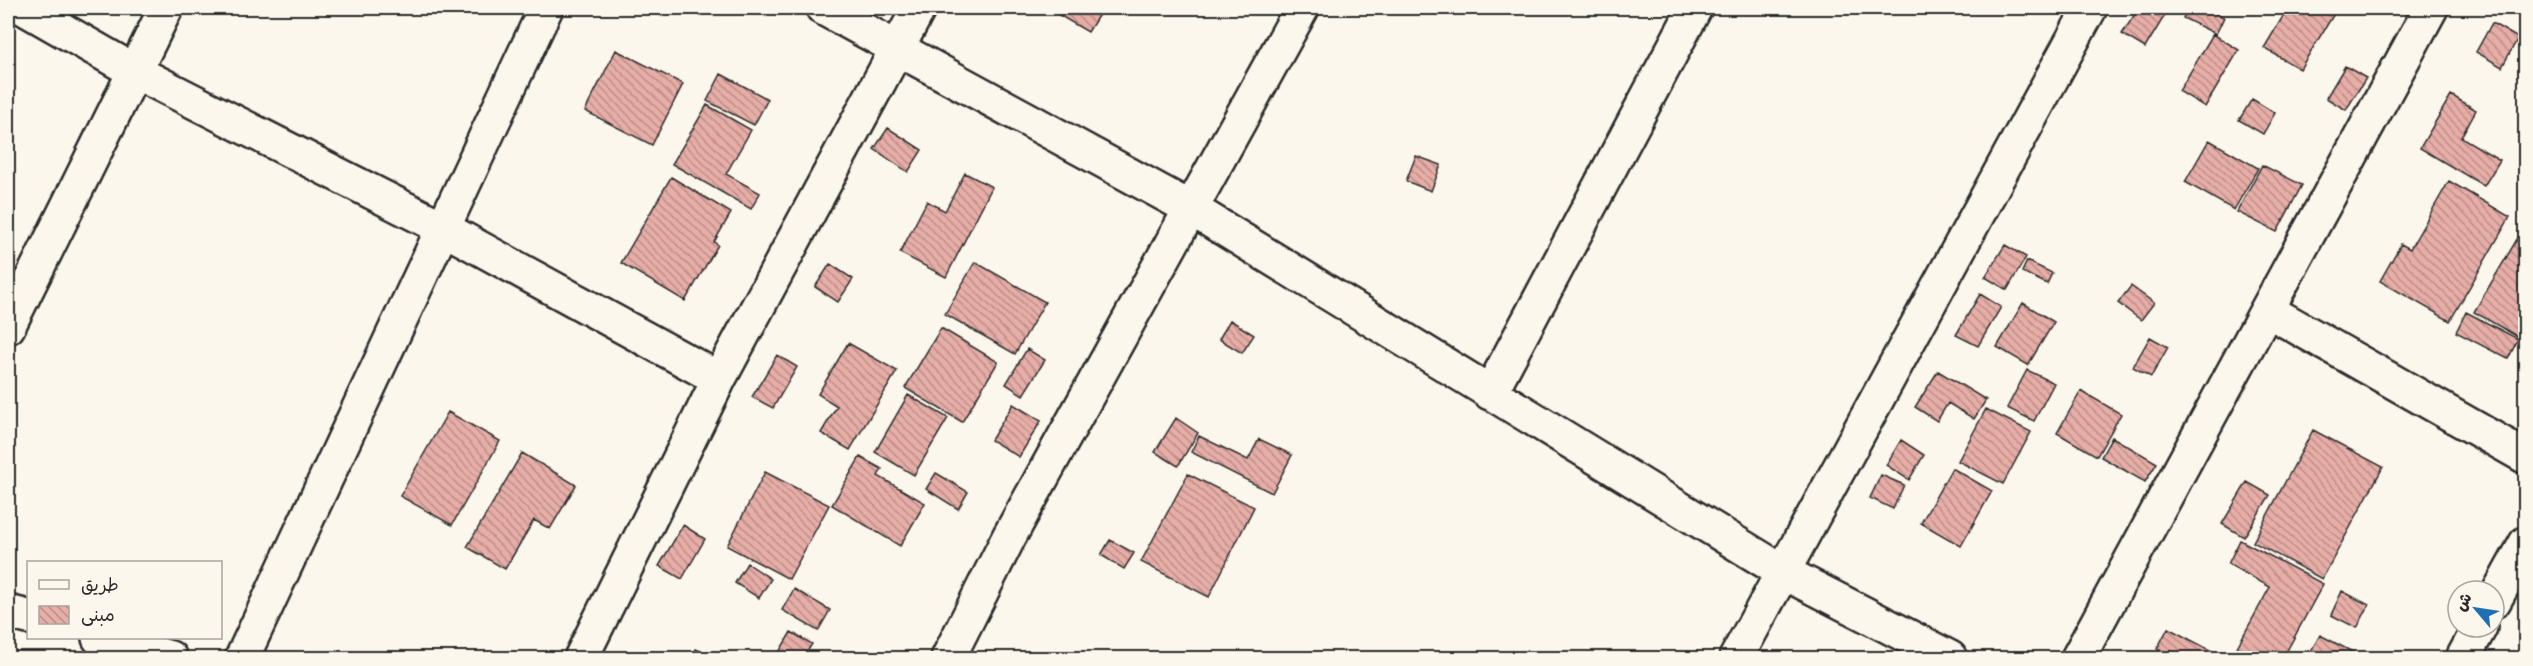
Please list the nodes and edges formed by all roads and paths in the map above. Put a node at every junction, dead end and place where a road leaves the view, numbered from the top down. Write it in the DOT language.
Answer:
graph roads {
  1 [pos="24,8"];
  2 [pos="166,8"];
  3 [pos="546,8"];
  4 [pos="823,8"];
  5 [pos="919,8"];
  6 [pos="1302,8"];
  7 [pos="1695,8"];
  8 [pos="2090,8"];
  9 [pos="2431,8"];
  10 [pos="897,49"];
  11 [pos="134,71"];
  12 [pos="1190,208"];
  13 [pos="441,227"];
  14 [pos="2267,310"];
  15 [pos="8,327"];
  16 [pos="719,379"];
  17 [pos="1490,393"];
  18 [pos="2526,457"];
  19 [pos="2526,543"];
  20 [pos="1783,572"];
  21 [pos="2506,579"];
  22 [pos="8,612"];
  23 [pos="27,617"];
  24 [pos="103,639"];
  25 [pos="2473,639"];
  26 [pos="170,658"];
  27 [pos="242,658"];
  28 [pos="581,658"];
  29 [pos="948,658"];
  30 [pos="1736,658"];
  31 [pos="1950,658"];
  32 [pos="2078,658"];
  33 [pos="2463,658"];
  1 -- 11 [label="street"];
  2 -- 11 [label="street"];
  3 -- 13 [label="street"];
  4 -- 10 [label="street"];
  5 -- 10 [label="street"];
  6 -- 12 [label="street"];
  7 -- 17 [label="street"];
  8 -- 20 [label="street"];
  9 -- 14 [label="street"];
  10 -- 12 [label="street"];
  10 -- 16 [label="street"];
  11 -- 13 [label="street"];
  11 -- 15 [label="street"];
  12 -- 17 [label="street"];
  12 -- 29 [label="street"];
  13 -- 16 [label="street"];
  13 -- 27 [label="street"];
  14 -- 18 [label="street"];
  14 -- 32 [label="street"];
  16 -- 28 [label="street"];
  17 -- 20 [label="street"];
  19 -- 21 [label="street"];
  20 -- 30 [label="street"];
  20 -- 31 [label="street"];
  22 -- 23 [label="street"];
  24 -- 26 [label="street"];
  25 -- 33 [label="street"];
}
